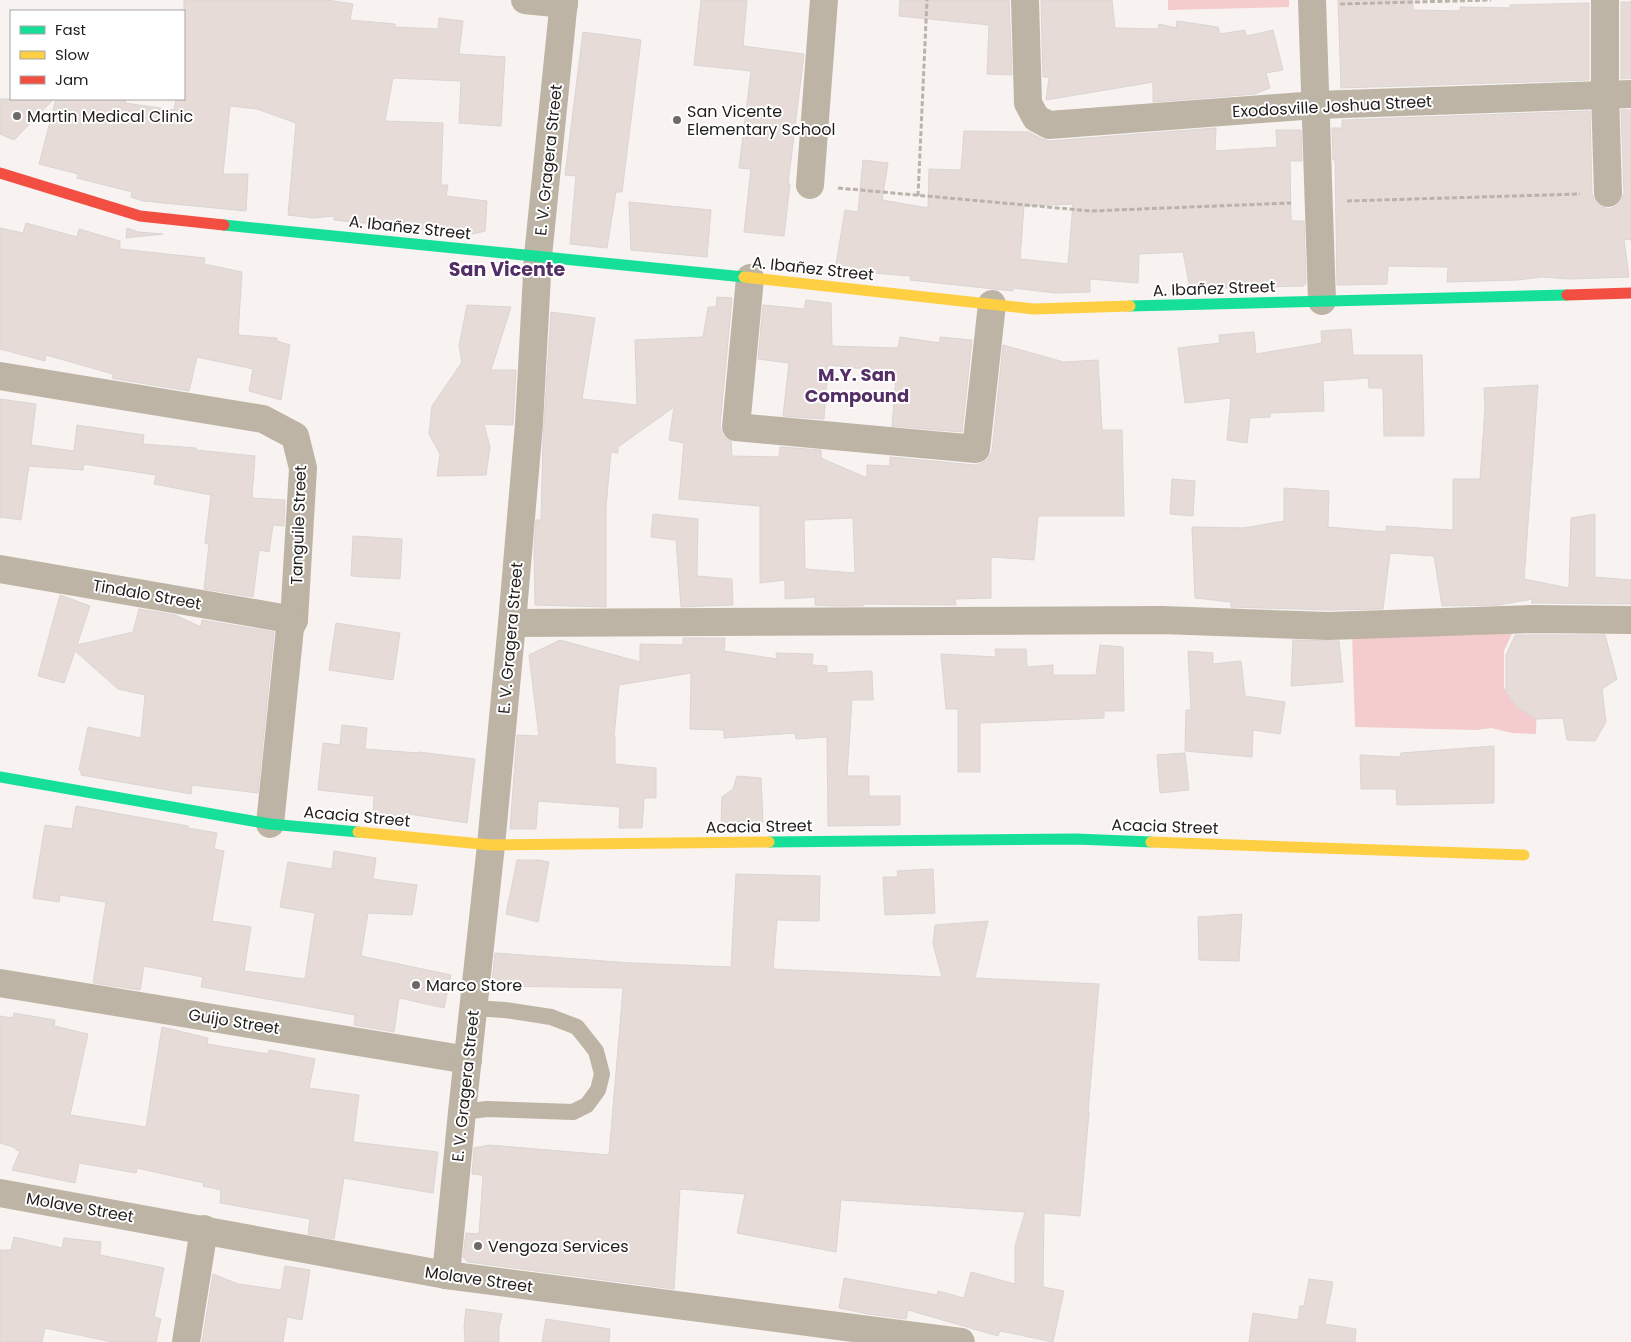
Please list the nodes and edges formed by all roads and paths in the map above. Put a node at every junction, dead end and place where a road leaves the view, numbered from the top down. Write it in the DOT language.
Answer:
graph roads {
  1 [pos="526,0"];
  2 [pos="824,0"];
  3 [pos="927,0"];
  4 [pos="1025,0"];
  5 [pos="1491,0"];
  6 [pos="1605,0"];
  7 [pos="1407,1"];
  8 [pos="564,2"];
  9 [pos="1312,2"];
  10 [pos="1618,94"];
  11 [pos="1316,105"];
  12 [pos="0,173"];
  13 [pos="810,185"];
  14 [pos="1608,193"];
  15 [pos="918,196"];
  16 [pos="1320,201"];
  17 [pos="538,256"];
  18 [pos="750,278"];
  19 [pos="1631,293"];
  20 [pos="1322,301"];
  21 [pos="992,304"];
  22 [pos="0,376"];
  23 [pos="0,569"];
  24 [pos="294,620"];
  25 [pos="1631,620"];
  26 [pos="512,623"];
  27 [pos="0,777"];
  28 [pos="270,824"];
  29 [pos="491,845"];
  30 [pos="1524,855"];
  31 [pos="0,983"];
  32 [pos="473,1008"];
  33 [pos="468,1060"];
  34 [pos="462,1112"];
  35 [pos="0,1193"];
  36 [pos="204,1229"];
  37 [pos="446,1275"];
  38 [pos="186,1342"];
  39 [pos="961,1342"];
  1 -- 8 [label="street"];
  2 -- 13 [label="street"];
  3 -- 15 [label="path"];
  4 -- 11 [label="street, Exodosville Joshua Street"];
  5 -- 7 [label="path"];
  6 -- 10 [label="street"];
  7 -- 9 [label="path"];
  8 -- 17 [label="street, E. V. Gragera Street"];
  9 -- 11 [label="street"];
  10 -- 11 [label="street, Exodosville Joshua Street"];
  10 -- 14 [label="street"];
  11 -- 16 [label="street"];
  12 -- 17 [label="street, A. Ibañez Street"];
  13 -- 15 [label="path"];
  14 -- 16 [label="path"];
  15 -- 16 [label="path"];
  16 -- 20 [label="street"];
  17 -- 18 [label="street, A. Ibañez Street"];
  17 -- 26 [label="street, E. V. Gragera Street"];
  18 -- 21 [label="street, A. Ibañez Street"];
  18 -- 21 [label="street"];
  19 -- 20 [label="street, A. Ibañez Street"];
  20 -- 21 [label="street, A. Ibañez Street"];
  22 -- 24 [label="street, Tanguile Street"];
  23 -- 24 [label="street, Tindalo Street"];
  24 -- 28 [label="street, Tanguile Street"];
  25 -- 26 [label="street"];
  26 -- 29 [label="street, E. V. Gragera Street"];
  27 -- 28 [label="street, Acacia Street"];
  28 -- 29 [label="street, Acacia Street"];
  29 -- 30 [label="street, Acacia Street"];
  29 -- 32 [label="street, E. V. Gragera Street"];
  31 -- 33 [label="street, Guijo Street"];
  32 -- 33 [label="street, E. V. Gragera Street"];
  32 -- 34 [label="lane"];
  33 -- 34 [label="street, E. V. Gragera Street"];
  34 -- 37 [label="street, E. V. Gragera Street"];
  35 -- 36 [label="street, Molave Street"];
  36 -- 37 [label="street, Molave Street"];
  36 -- 38 [label="street"];
  37 -- 39 [label="street, Molave Street"];
}
